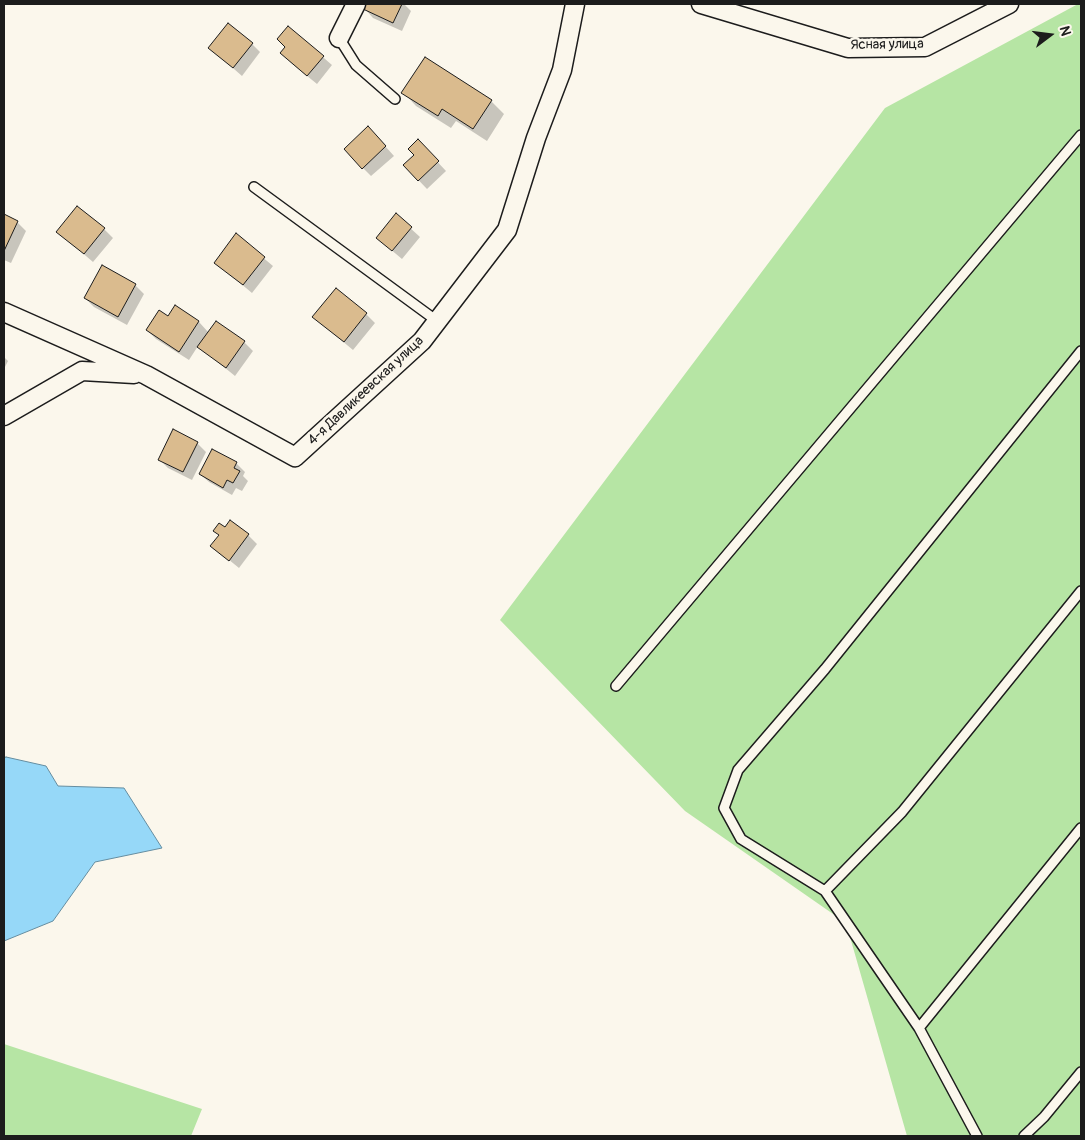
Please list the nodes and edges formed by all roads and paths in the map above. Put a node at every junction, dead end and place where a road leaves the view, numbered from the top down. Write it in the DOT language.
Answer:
graph roads {
  1 [pos="356,4"];
  2 [pos="575,4"];
  3 [pos="700,4"];
  4 [pos="1009,4"];
  5 [pos="339,38"];
  6 [pos="395,99"];
  7 [pos="1081,135"];
  8 [pos="254,187"];
  9 [pos="4,312"];
  10 [pos="437,321"];
  11 [pos="1081,351"];
  12 [pos="146,374"];
  13 [pos="4,416"];
  14 [pos="1081,591"];
  15 [pos="616,686"];
  16 [pos="1081,828"];
  17 [pos="825,892"];
  18 [pos="919,1028"];
  19 [pos="1081,1072"];
  20 [pos="977,1136"];
  21 [pos="1024,1136"];
  1 -- 5 [label="street"];
  2 -- 10 [label="street, 4-я Давликеевская улица"];
  3 -- 4 [label="street, Ясная улица"];
  5 -- 6 [label="lane"];
  7 -- 15 [label="lane"];
  8 -- 10 [label="lane"];
  9 -- 12 [label="street, 4-я Давликеевская улица"];
  10 -- 12 [label="street, 4-я Давликеевская улица"];
  11 -- 17 [label="lane"];
  12 -- 13 [label="street"];
  14 -- 17 [label="lane"];
  16 -- 18 [label="lane"];
  17 -- 18 [label="lane"];
  18 -- 20 [label="lane"];
  19 -- 21 [label="lane"];
}
